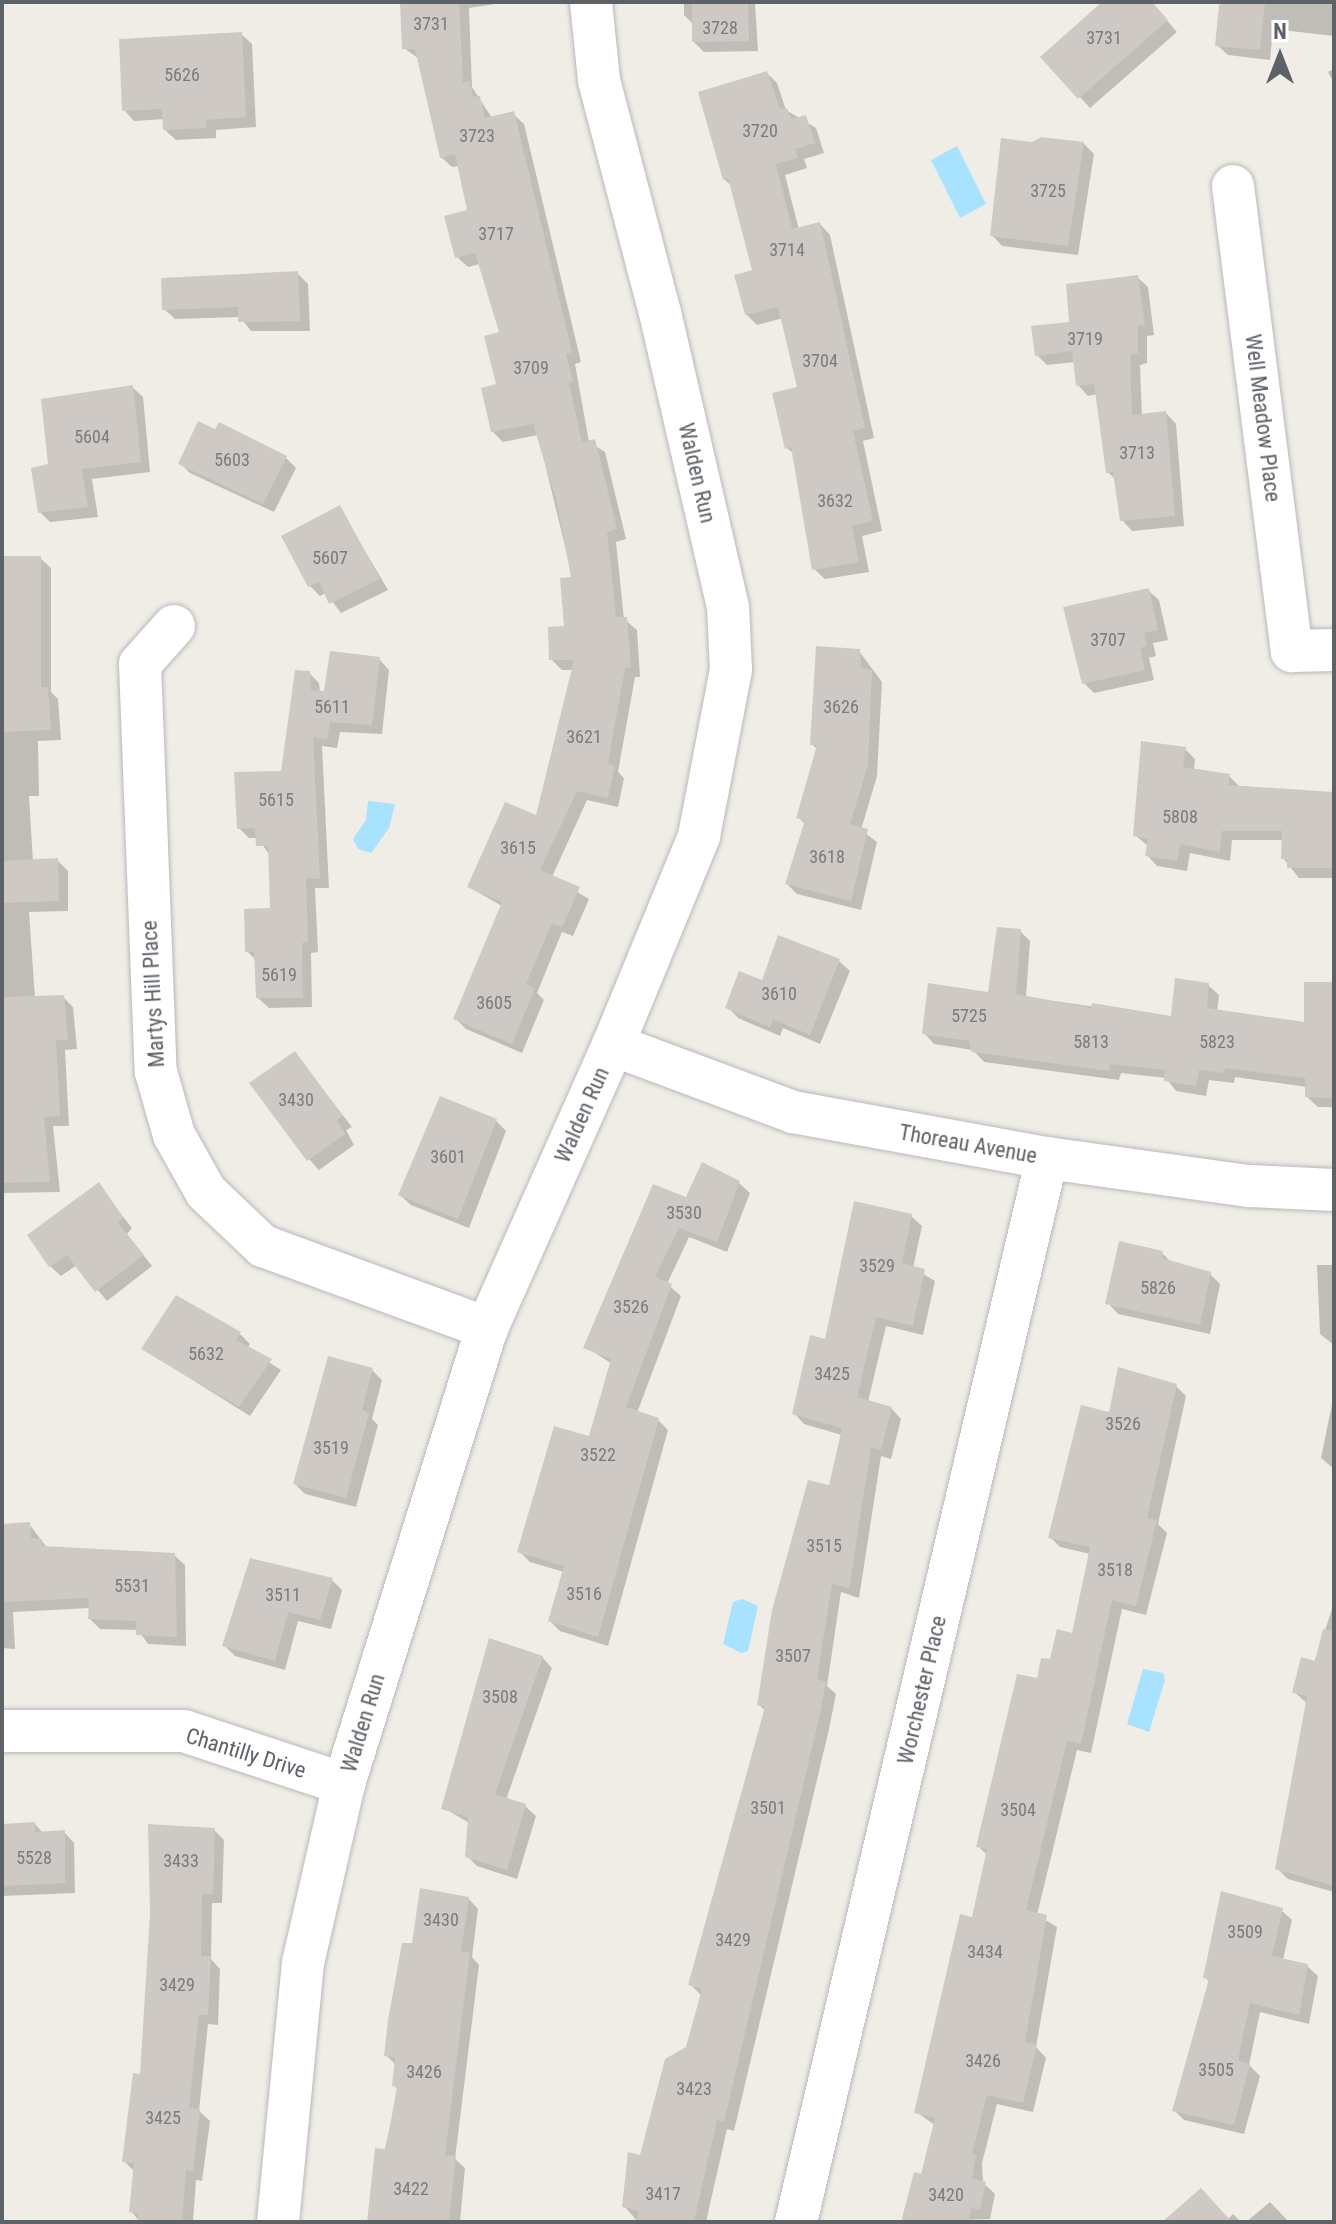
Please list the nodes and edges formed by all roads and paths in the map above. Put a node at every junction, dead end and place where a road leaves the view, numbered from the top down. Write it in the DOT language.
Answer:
graph roads {
  1 [pos="591,2"];
  2 [pos="1233,186"];
  3 [pos="174,626"];
  4 [pos="1334,650"];
  5 [pos="613,1045"];
  6 [pos="1047,1158"];
  7 [pos="1334,1190"];
  8 [pos="487,1328"];
  9 [pos="2,1731"];
  10 [pos="344,1784"];
  11 [pos="278,2222"];
  12 [pos="796,2222"];
  1 -- 5 [label="street, Walden Run"];
  2 -- 4 [label="street, Well Meadow Place"];
  3 -- 8 [label="street, Martys Hill Place"];
  5 -- 6 [label="street, Thoreau Avenue"];
  5 -- 8 [label="street, Walden Run"];
  6 -- 7 [label="street, Thoreau Avenue"];
  6 -- 12 [label="street, Worchester Place"];
  8 -- 10 [label="street, Walden Run"];
  9 -- 10 [label="street, Chantilly Drive"];
  10 -- 11 [label="street, Walden Run"];
}
